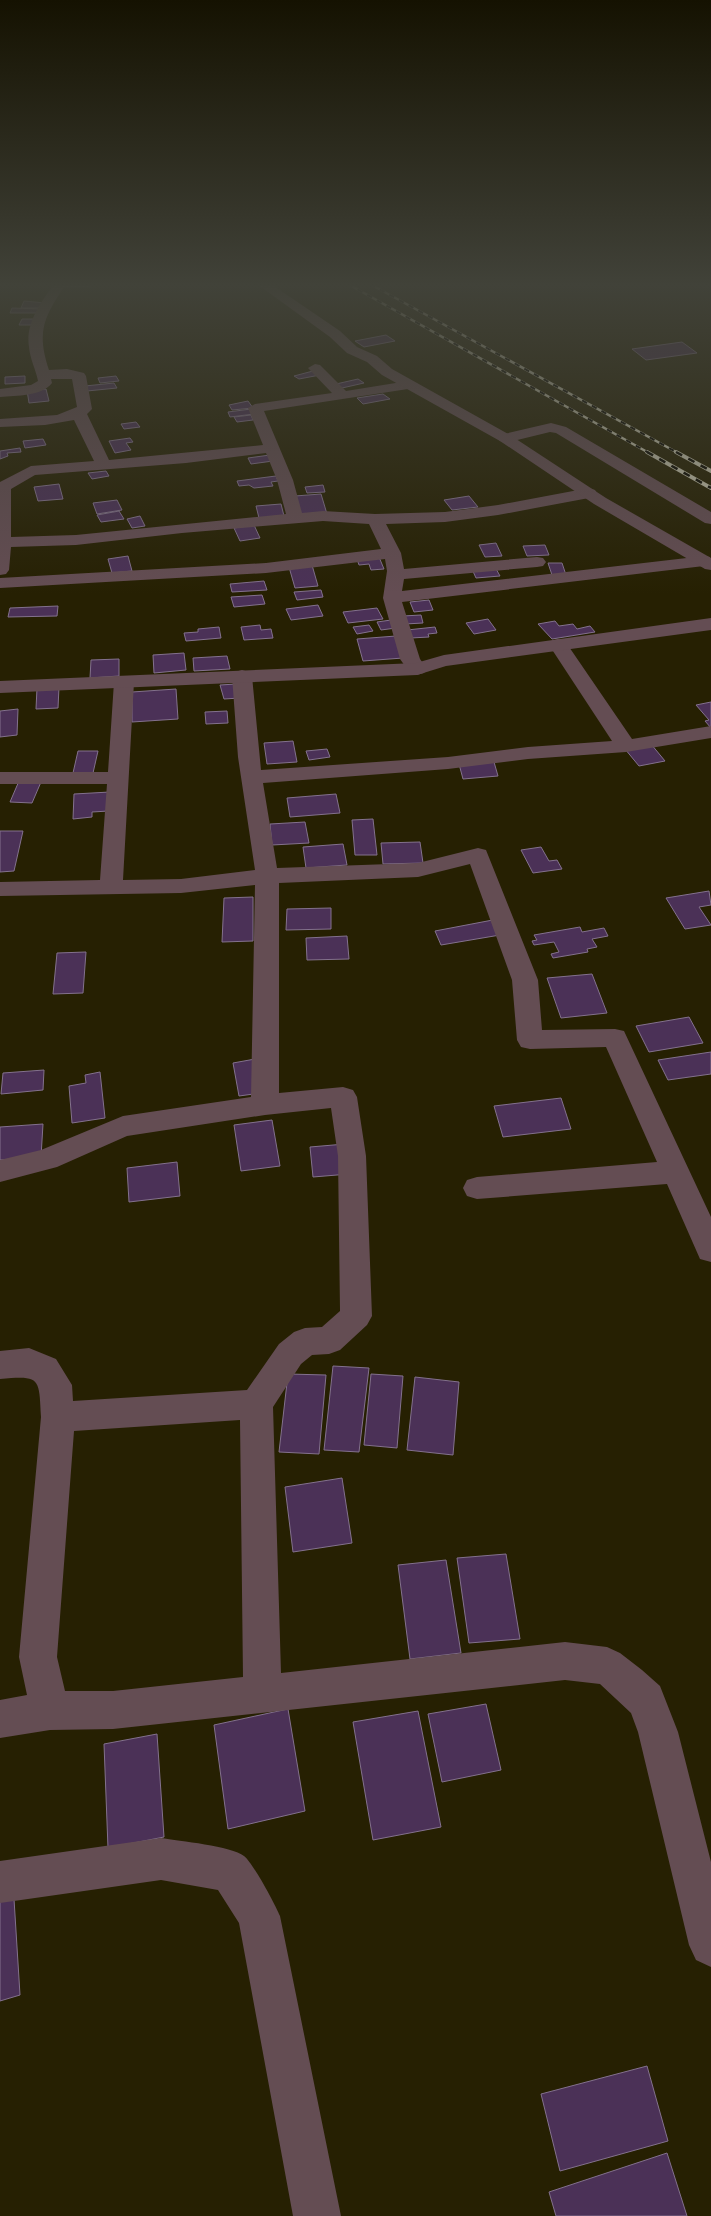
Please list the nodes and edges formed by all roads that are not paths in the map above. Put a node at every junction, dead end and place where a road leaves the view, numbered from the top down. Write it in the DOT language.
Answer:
graph roads {
  1 [pos="38,387"];
  2 [pos="81,387"];
  3 [pos="334,387"];
  4 [pos="392,387"];
  5 [pos="412,387"];
  6 [pos="0,393"];
  7 [pos="342,395"];
  8 [pos="79,414"];
  9 [pos="0,423"];
  10 [pos="506,438"];
  11 [pos="272,448"];
  12 [pos="102,464"];
  13 [pos="589,493"];
  14 [pos="296,518"];
  15 [pos="375,519"];
  16 [pos="711,519"];
  17 [pos="2,542"];
  18 [pos="392,553"];
  19 [pos="537,562"];
  20 [pos="708,563"];
  21 [pos="0,570"];
  22 [pos="395,575"];
  23 [pos="0,583"];
  24 [pos="392,598"];
  25 [pos="711,624"];
  26 [pos="558,645"];
  27 [pos="417,669"];
  28 [pos="242,676"];
  29 [pos="124,682"];
  30 [pos="0,687"];
  31 [pos="711,732"];
  32 [pos="626,746"];
  33 [pos="251,777"];
  34 [pos="0,778"];
  35 [pos="118,778"];
  36 [pos="267,876"];
  37 [pos="111,887"];
  38 [pos="0,890"];
  39 [pos="265,1106"];
  40 [pos="0,1171"];
  41 [pos="676,1172"];
  42 [pos="477,1188"];
  43 [pos="711,1250"];
  44 [pos="0,1366"];
  45 [pos="256,1404"];
  46 [pos="58,1417"];
  47 [pos="262,1694"];
  48 [pos="50,1711"];
  49 [pos="0,1719"];
  50 [pos="0,1882"];
  51 [pos="711,1945"];
  52 [pos="317,2216"];
  1 -- 6 [label="street"];
  2 -- 8 [label="street"];
  3 -- 7 [label="street"];
  4 -- 7 [label="street"];
  5 -- 10 [label="street"];
  7 -- 11 [label="street"];
  8 -- 9 [label="street"];
  8 -- 12 [label="street"];
  10 -- 13 [label="street"];
  10 -- 16 [label="street"];
  11 -- 12 [label="street"];
  11 -- 14 [label="street"];
  12 -- 17 [label="street"];
  13 -- 15 [label="street"];
  13 -- 20 [label="street"];
  14 -- 15 [label="street"];
  14 -- 17 [label="street"];
  15 -- 18 [label="street"];
  17 -- 21 [label="street"];
  18 -- 22 [label="street"];
  18 -- 23 [label="street"];
  19 -- 22 [label="street"];
  20 -- 24 [label="street"];
  22 -- 24 [label="street"];
  24 -- 27 [label="street"];
  25 -- 26 [label="street"];
  26 -- 27 [label="street"];
  26 -- 32 [label="street"];
  27 -- 28 [label="street"];
  28 -- 29 [label="street"];
  28 -- 33 [label="street"];
  29 -- 30 [label="street"];
  29 -- 35 [label="street"];
  31 -- 32 [label="street"];
  32 -- 33 [label="street"];
  33 -- 36 [label="street"];
  34 -- 35 [label="street"];
  35 -- 37 [label="street"];
  36 -- 37 [label="street"];
  36 -- 39 [label="street"];
  36 -- 41 [label="street"];
  37 -- 38 [label="street"];
  39 -- 40 [label="street"];
  39 -- 45 [label="street"];
  41 -- 42 [label="street"];
  41 -- 43 [label="street"];
  44 -- 46 [label="street"];
  45 -- 46 [label="street"];
  45 -- 47 [label="street"];
  46 -- 48 [label="street"];
  47 -- 48 [label="street"];
  47 -- 51 [label="street"];
  48 -- 49 [label="street"];
  50 -- 52 [label="street"];
}
